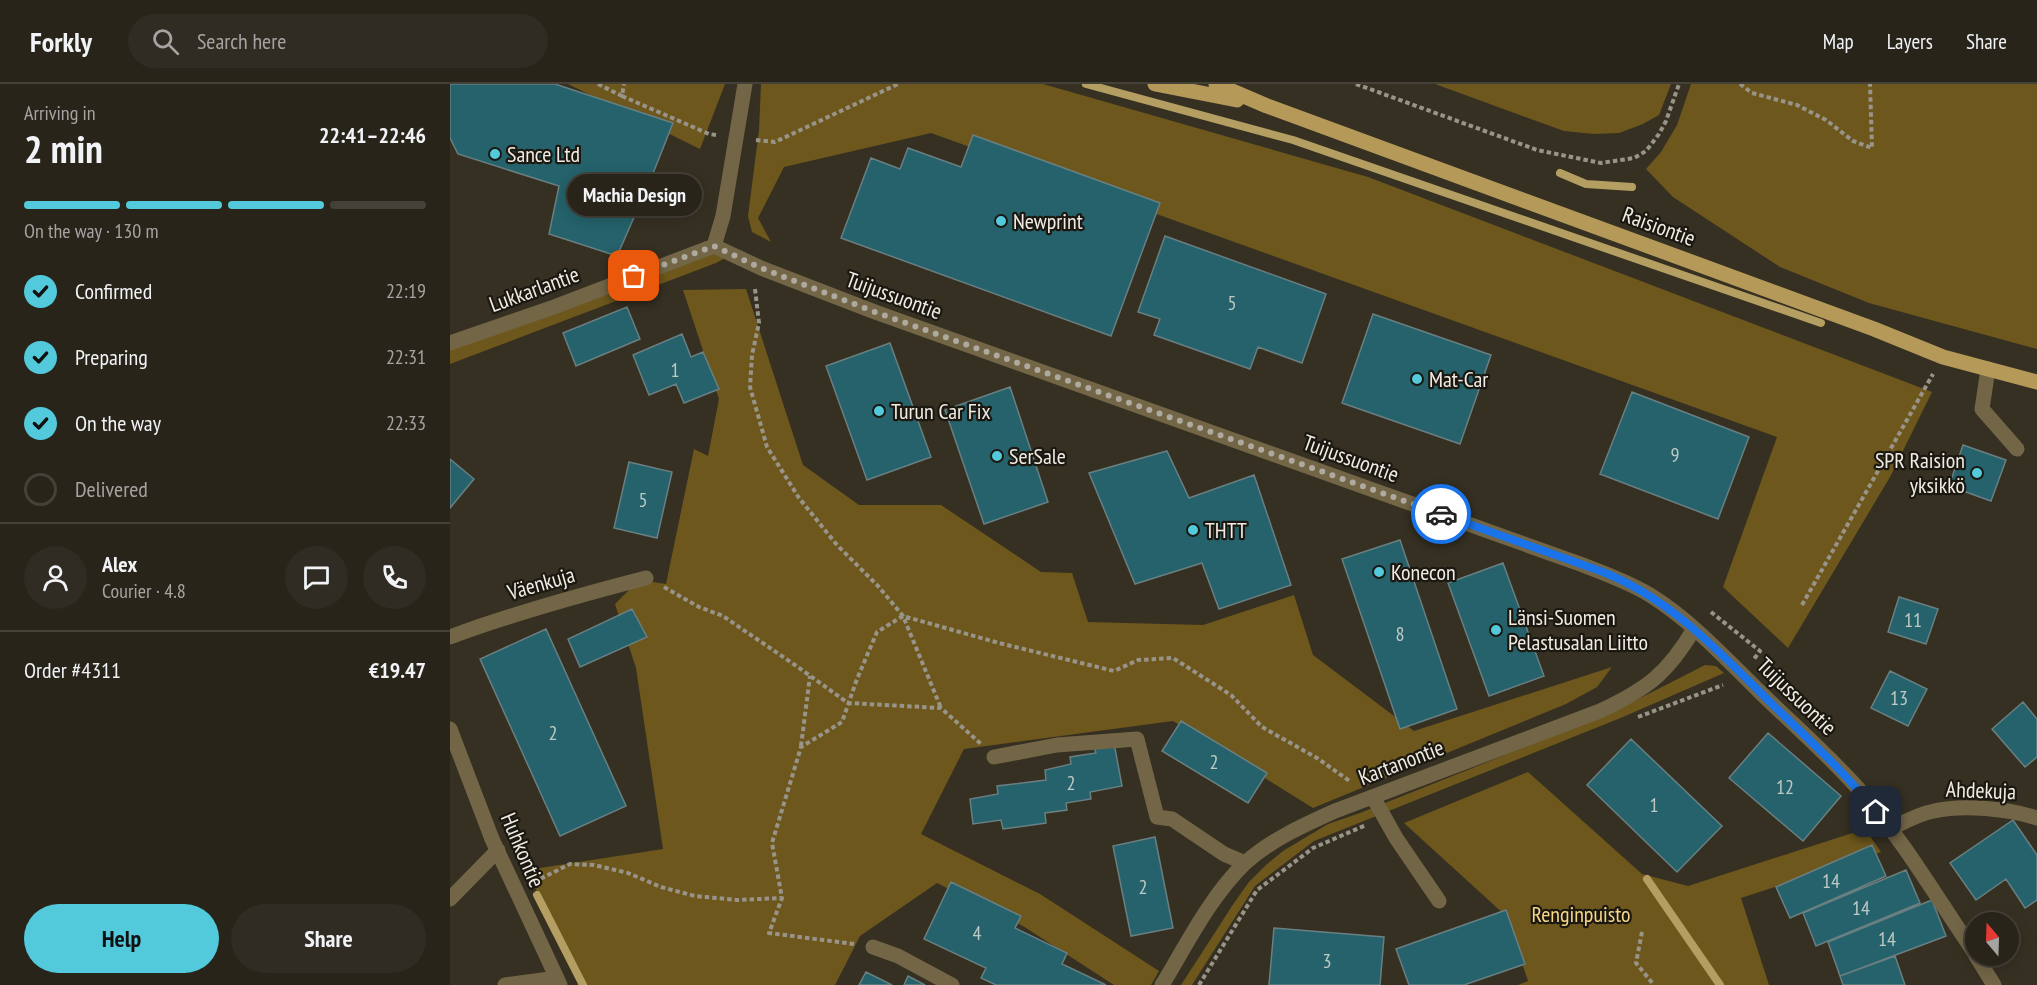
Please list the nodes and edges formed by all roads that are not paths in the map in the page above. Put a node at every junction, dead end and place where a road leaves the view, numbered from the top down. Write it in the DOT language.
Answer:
graph roads {
  1 [pos="745,84"];
  2 [pos="1155,84"];
  3 [pos="1216,84"];
  4 [pos="1267,106"];
  5 [pos="714,246"];
  6 [pos="450,343"];
  7 [pos="1988,369"];
  8 [pos="2037,381"];
  9 [pos="2017,449"];
  10 [pos="646,578"];
  11 [pos="1694,629"];
  12 [pos="450,637"];
  13 [pos="450,729"];
  14 [pos="994,757"];
  15 [pos="1373,797"];
  16 [pos="2037,818"];
  17 [pos="1890,829"];
  18 [pos="498,850"];
  19 [pos="1245,863"];
  20 [pos="450,899"];
  21 [pos="1439,902"];
  22 [pos="1965,939"];
  23 [pos="873,947"];
  24 [pos="1983,966"];
  25 [pos="558,981"];
  26 [pos="505,985"];
  27 [pos="952,985"];
  28 [pos="1162,985"];
  29 [pos="1994,985"];
  1 -- 5 [label="street"];
  2 -- 4 [label="main road, Raisiontie"];
  3 -- 4 [label="main road, Raisiontie"];
  4 -- 7 [label="main road, Raisiontie"];
  5 -- 6 [label="street, Lukkarlantie"];
  5 -- 11 [label="street, Tuijussuontie"];
  7 -- 8 [label="main road, Raisiontie"];
  7 -- 9 [label="street"];
  10 -- 12 [label="street, Väenkuja"];
  11 -- 15 [label="street, Kartanontie"];
  11 -- 17 [label="street, Tuijussuontie"];
  13 -- 18 [label="street, Huhkontie"];
  14 -- 19 [label="street"];
  15 -- 19 [label="street, Kartanontie"];
  15 -- 21 [label="street"];
  16 -- 17 [label="street, Ahdekuja"];
  17 -- 22 [label="street, Tuijussuontie"];
  18 -- 20 [label="street"];
  18 -- 25 [label="street, Huhkontie"];
  19 -- 28 [label="street, Kartanontie"];
  23 -- 27 [label="street"];
  24 -- 29 [label="street, Tuijussuontie"];
  25 -- 26 [label="street"];
}
